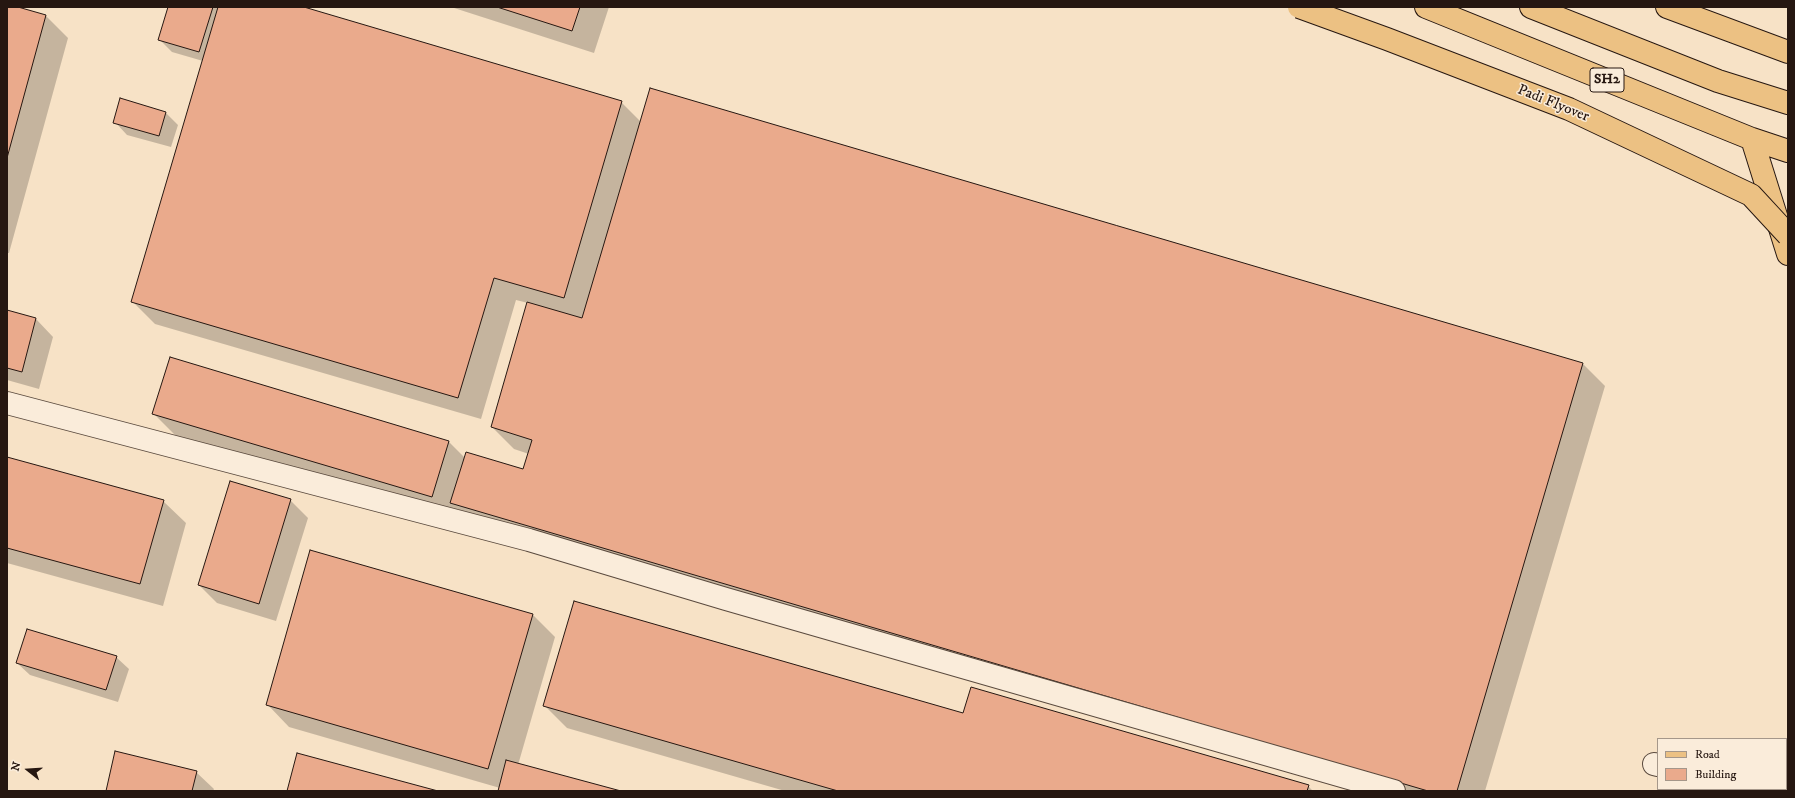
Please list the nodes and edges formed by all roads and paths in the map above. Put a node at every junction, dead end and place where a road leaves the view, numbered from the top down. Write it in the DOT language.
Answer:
graph roads {
  1 [pos="1299,7"];
  2 [pos="1426,7"];
  3 [pos="1531,7"];
  4 [pos="1667,7"];
  5 [pos="1788,52"];
  6 [pos="1788,103"];
  7 [pos="1752,139"];
  8 [pos="1788,152"];
  9 [pos="1788,235"];
  10 [pos="1788,254"];
  11 [pos="7,403"];
  12 [pos="1394,791"];
  1 -- 9 [label="main road, Padi Flyover, bridge"];
  2 -- 7 [label="main road, SH2"];
  3 -- 6 [label="main road, SH2"];
  4 -- 5 [label="main road"];
  7 -- 8 [label="main road, SH2"];
  7 -- 10 [label="main road"];
  11 -- 12 [label="street"];
}
